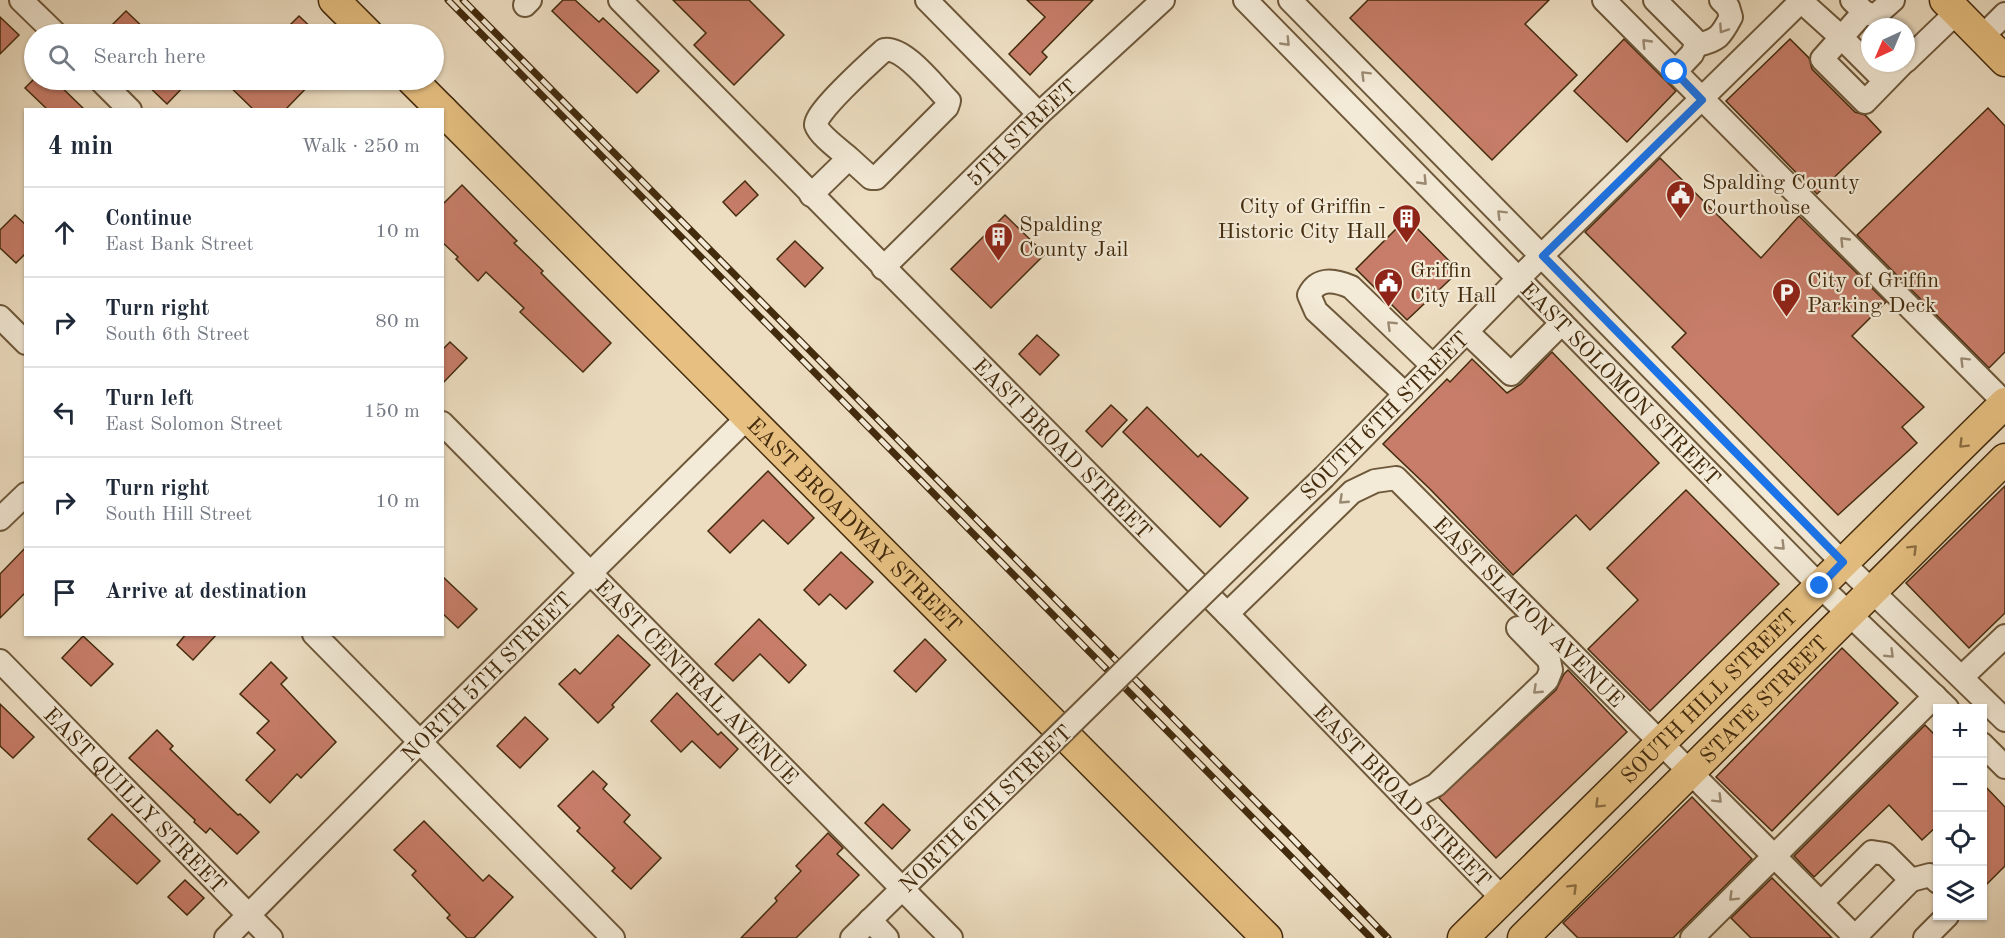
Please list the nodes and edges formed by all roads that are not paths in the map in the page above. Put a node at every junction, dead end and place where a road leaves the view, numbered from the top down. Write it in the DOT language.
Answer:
graph roads {
  1 [pos="21,0"];
  2 [pos="333,0"];
  3 [pos="620,0"];
  4 [pos="1162,0"];
  5 [pos="1245,0"];
  6 [pos="1290,0"];
  7 [pos="1604,0"];
  8 [pos="1655,0"];
  9 [pos="1721,0"];
  10 [pos="1892,0"];
  11 [pos="931,2"];
  12 [pos="1797,2"];
  13 [pos="1858,6"];
  14 [pos="1951,6"];
  15 [pos="2005,14"];
  16 [pos="46,24"];
  17 [pos="358,24"];
  18 [pos="1982,37"];
  19 [pos="1842,38"];
  20 [pos="1696,45"];
  21 [pos="1915,50"];
  22 [pos="2005,61"];
  23 [pos="1675,72"];
  24 [pos="1894,72"];
  25 [pos="110,90"];
  26 [pos="1702,100"];
  27 [pos="128,108"];
  28 [pos="1039,114"];
  29 [pos="444,115"];
  30 [pos="849,158"];
  31 [pos="811,195"];
  32 [pos="1543,256"];
  33 [pos="883,268"];
  34 [pos="1519,279"];
  35 [pos="0,317"];
  36 [pos="1562,323"];
  37 [pos="1467,332"];
  38 [pos="24,341"];
  39 [pos="1433,366"];
  40 [pos="1405,394"];
  41 [pos="2005,403"];
  42 [pos="749,416"];
  43 [pos="444,425"];
  44 [pos="2005,459"];
  45 [pos="24,496"];
  46 [pos="0,519"];
  47 [pos="1843,562"];
  48 [pos="591,573"];
  49 [pos="1820,586"];
  50 [pos="1872,590"];
  51 [pos="1848,613"];
  52 [pos="1227,614"];
  53 [pos="1518,628"];
  54 [pos="316,636"];
  55 [pos="2005,636"];
  56 [pos="0,661"];
  57 [pos="1962,677"];
  58 [pos="1119,678"];
  59 [pos="1941,702"];
  60 [pos="2005,720"];
  61 [pos="421,741"];
  62 [pos="1662,742"];
  63 [pos="1987,748"];
  64 [pos="2005,767"];
  65 [pos="1690,771"];
  66 [pos="1407,800"];
  67 [pos="1775,856"];
  68 [pos="1933,878"];
  69 [pos="1911,880"];
  70 [pos="902,888"];
  71 [pos="1503,899"];
  72 [pos="1821,903"];
  73 [pos="249,915"];
  74 [pos="870,920"];
  75 [pos="1942,920"];
  76 [pos="1532,935"];
  77 [pos="1855,937"];
  78 [pos="226,938"];
  79 [pos="271,938"];
  80 [pos="614,938"];
  81 [pos="852,938"];
  82 [pos="887,938"];
  83 [pos="951,938"];
  84 [pos="1268,938"];
  85 [pos="1463,938"];
  86 [pos="1692,938"];
  87 [pos="1925,938"];
  1 -- 16 [label="street"];
  2 -- 17 [label="main road"];
  3 -- 31 [label="street, EAST BROAD STREET"];
  4 -- 28 [label="street, 5TH STREET"];
  5 -- 34 [label="street, EAST SOLOMON STREET, one-way"];
  32 -- 6 [label="street, EAST SOLOMON STREET, one-way"];
  23 -- 7 [label="street, one-way"];
  8 -- 20 [label="street"];
  9 -- 20 [label="street, one-way"];
  10 -- 13 [label="street"];
  11 -- 28 [label="street"];
  12 -- 19 [label="street"];
  12 -- 26 [label="street, SOUTH 6TH STREET"];
  13 -- 19 [label="street"];
  14 -- 18 [label="main road"];
  14 -- 21 [label="street"];
  15 -- 18 [label="street"];
  18 -- 22 [label="main road"];
  19 -- 24 [label="street"];
  20 -- 23 [label="street"];
  23 -- 26 [label="street"];
  25 -- 27 [label="street"];
  26 -- 32 [label="street, SOUTH 6TH STREET"];
  41 -- 26 [label="street, one-way"];
  28 -- 33 [label="street, 5TH STREET"];
  29 -- 42 [label="main road, EAST BROADWAY STREET"];
  30 -- 30 [label="street"];
  30 -- 31 [label="street"];
  31 -- 33 [label="street, EAST BROAD STREET"];
  32 -- 34 [label="street, SOUTH 6TH STREET"];
  32 -- 47 [label="street, EAST SOLOMON STREET"];
  33 -- 52 [label="street, EAST BROAD STREET"];
  34 -- 36 [label="street, EAST SOLOMON STREET"];
  34 -- 37 [label="street, SOUTH 6TH STREET"];
  35 -- 38 [label="street"];
  36 -- 37 [label="street"];
  36 -- 49 [label="street, EAST SOLOMON STREET, one-way"];
  37 -- 39 [label="street, SOUTH 6TH STREET"];
  39 -- 40 [label="street, SOUTH 6TH STREET"];
  39 -- 40 [label="street, one-way"];
  40 -- 58 [label="street, SOUTH 6TH STREET, bridge"];
  41 -- 47 [label="main road, SOUTH HILL STREET, one-way"];
  42 -- 48 [label="street, NORTH 5TH STREET"];
  42 -- 84 [label="main road, EAST BROADWAY STREET"];
  43 -- 48 [label="street, EAST CENTRAL AVENUE"];
  50 -- 44 [label="main road, STATE STREET, one-way"];
  45 -- 46 [label="street"];
  47 -- 49 [label="main road, SOUTH HILL STREET"];
  47 -- 50 [label="street, EAST SOLOMON STREET"];
  48 -- 61 [label="street, NORTH 5TH STREET"];
  48 -- 70 [label="street, EAST CENTRAL AVENUE"];
  49 -- 51 [label="street, EAST SOLOMON STREET"];
  49 -- 62 [label="main road, SOUTH HILL STREET"];
  50 -- 51 [label="main road, STATE STREET"];
  50 -- 57 [label="street, EAST SOLOMON STREET"];
  51 -- 59 [label="street, EAST SOLOMON STREET, one-way"];
  51 -- 65 [label="main road, STATE STREET"];
  62 -- 52 [label="street, EAST SLATON AVENUE, one-way"];
  52 -- 66 [label="street, EAST BROAD STREET"];
  53 -- 66 [label="street, one-way"];
  54 -- 61 [label="street"];
  55 -- 57 [label="street"];
  56 -- 73 [label="street, EAST QUILLY STREET"];
  57 -- 60 [label="street, EAST SOLOMON STREET"];
  58 -- 70 [label="street, NORTH 6TH STREET, bridge"];
  59 -- 67 [label="street"];
  61 -- 73 [label="street, NORTH 5TH STREET"];
  61 -- 80 [label="street"];
  62 -- 65 [label="street, EAST SLATON AVENUE"];
  62 -- 71 [label="main road, SOUTH HILL STREET, one-way"];
  63 -- 64 [label="street"];
  65 -- 67 [label="street, EAST SLATON AVENUE, one-way"];
  76 -- 65 [label="main road, STATE STREET, one-way"];
  66 -- 71 [label="street, EAST BROAD STREET"];
  67 -- 72 [label="street, EAST SLATON AVENUE"];
  67 -- 86 [label="street, one-way"];
  68 -- 69 [label="street"];
  69 -- 72 [label="street"];
  69 -- 77 [label="street"];
  70 -- 74 [label="street, NORTH 6TH STREET"];
  70 -- 83 [label="street, EAST CENTRAL AVENUE"];
  71 -- 76 [label="main road"];
  71 -- 85 [label="main road, SOUTH HILL STREET"];
  72 -- 77 [label="street, EAST SLATON AVENUE"];
  73 -- 78 [label="street, NORTH 5TH STREET"];
  73 -- 79 [label="street, EAST QUILLY STREET"];
  74 -- 81 [label="street, NORTH 6TH STREET"];
  74 -- 82 [label="street"];
  75 -- 87 [label="street"];
}
